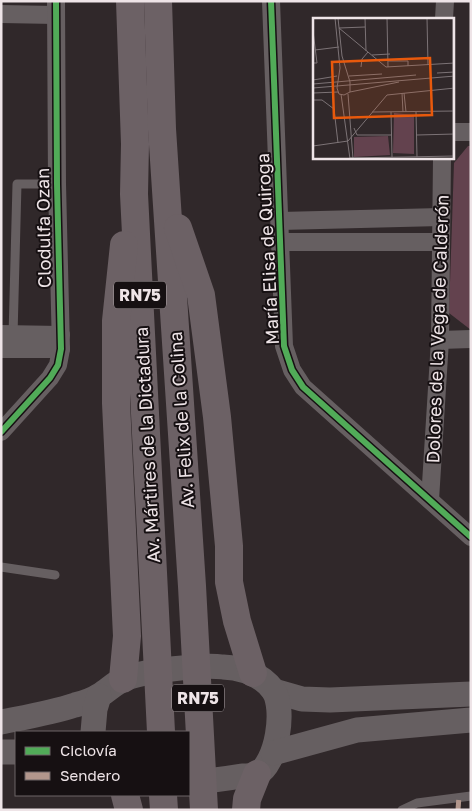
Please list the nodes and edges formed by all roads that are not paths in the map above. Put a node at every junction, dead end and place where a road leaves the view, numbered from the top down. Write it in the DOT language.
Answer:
graph roads {
  1 [pos="130,1"];
  2 [pos="158,1"];
  3 [pos="271,1"];
  4 [pos="445,1"];
  5 [pos="56,8"];
  6 [pos="1,14"];
  7 [pos="444,18"];
  8 [pos="454,132"];
  9 [pos="471,132"];
  10 [pos="442,159"];
  11 [pos="57,184"];
  12 [pos="166,192"];
  13 [pos="134,194"];
  14 [pos="441,217"];
  15 [pos="317,219"];
  16 [pos="280,221"];
  17 [pos="280,242"];
  18 [pos="317,242"];
  19 [pos="441,242"];
  20 [pos="471,339"];
  21 [pos="440,340"];
  22 [pos="7,342"];
  23 [pos="61,342"];
  24 [pos="1,432"];
  25 [pos="430,500"];
  26 [pos="471,537"];
  27 [pos="1,567"];
  28 [pos="56,575"];
  29 [pos="253,673"];
  30 [pos="123,679"];
  31 [pos="274,691"];
  32 [pos="471,694"];
  33 [pos="99,696"];
  34 [pos="471,720"];
  35 [pos="1,722"];
  36 [pos="93,731"];
  37 [pos="160,731"];
  38 [pos="1,752"];
  39 [pos="15,752"];
  40 [pos="265,763"];
  41 [pos="190,782"];
  42 [pos="125,796"];
  43 [pos="163,796"];
  44 [pos="471,796"];
  45 [pos="129,810"];
  46 [pos="164,810"];
  47 [pos="204,810"];
  48 [pos="246,810"];
  49 [pos="402,810"];
  1 -- 13 [label="main road, Av. Mártires de la Dictadura / RN75"];
  2 -- 12 [label="main road, Av. Felix de la Colina / RN75"];
  3 -- 16 [label="street, María Elisa de Quiroga"];
  4 -- 7 [label="street"];
  5 -- 6 [label="street"];
  5 -- 11 [label="street, Clodulfa Ozan"];
  8 -- 9 [label="street"];
  10 -- 14 [label="street, Dolores de la Vega de Calderón"];
  11 -- 22 [label="lane"];
  11 -- 23 [label="street, Clodulfa Ozan"];
  12 -- 29 [label="main road"];
  12 -- 47 [label="main road, Av. Felix de la Colina / RN75"];
  13 -- 30 [label="main road"];
  13 -- 37 [label="main road, Av. Mártires de la Dictadura / RN75"];
  14 -- 15 [label="street"];
  14 -- 19 [label="street, Dolores de la Vega de Calderón"];
  15 -- 16 [label="street"];
  15 -- 18 [label="street"];
  16 -- 17 [label="street, María Elisa de Quiroga"];
  17 -- 18 [label="street"];
  17 -- 25 [label="street, María Elisa de Quiroga"];
  18 -- 19 [label="street"];
  19 -- 21 [label="street, Dolores de la Vega de Calderón"];
  20 -- 21 [label="street"];
  21 -- 25 [label="street, Dolores de la Vega de Calderón"];
  22 -- 23 [label="street"];
  23 -- 24 [label="street, Clodulfa Ozan"];
  25 -- 26 [label="street, María Elisa de Quiroga"];
  27 -- 28 [label="lane"];
  29 -- 30 [label="main road"];
  29 -- 31 [label="main road"];
  30 -- 33 [label="main road"];
  31 -- 32 [label="main road"];
  31 -- 40 [label="main road"];
  33 -- 35 [label="main road"];
  33 -- 36 [label="main road"];
  34 -- 40 [label="main road"];
  38 -- 39 [label="main road"];
  40 -- 41 [label="main road"];
  40 -- 48 [label="main road"];
  42 -- 45 [label="main road"];
  43 -- 46 [label="main road"];
  44 -- 49 [label="lane"];
}
